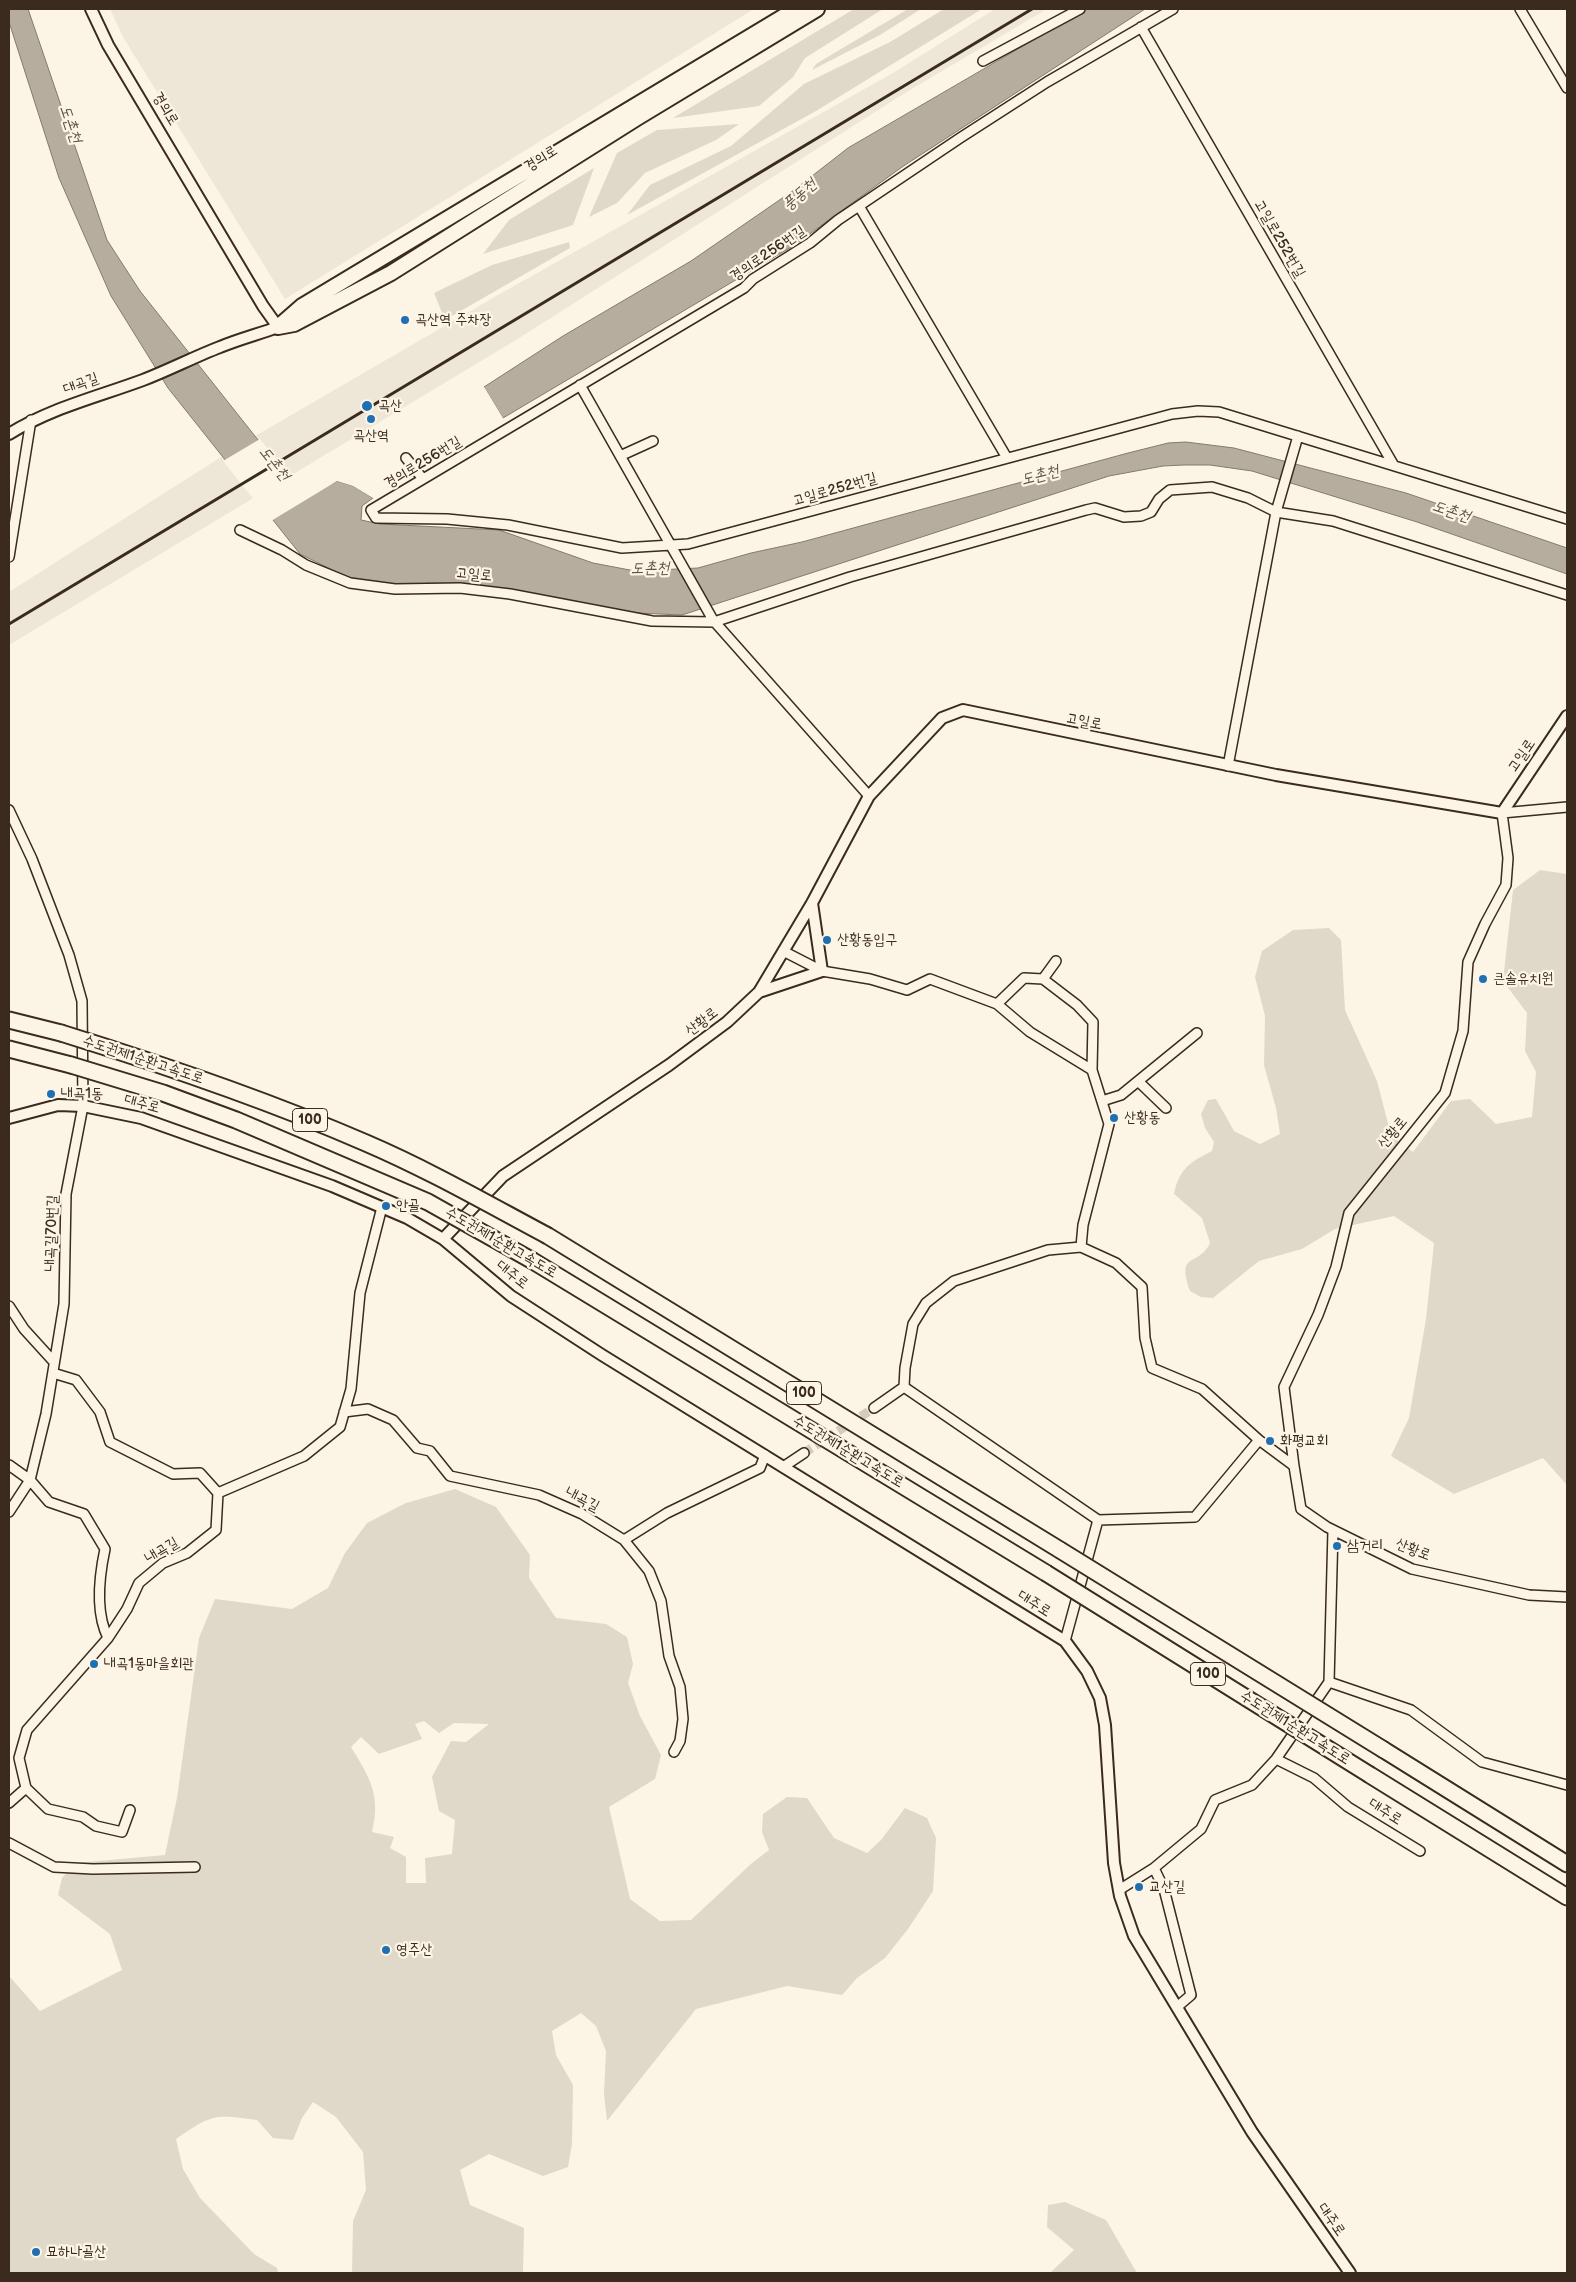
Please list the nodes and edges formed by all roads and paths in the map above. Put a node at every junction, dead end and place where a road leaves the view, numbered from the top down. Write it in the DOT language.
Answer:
graph roads {
  1 [pos="91,9"];
  2 [pos="796,9"];
  3 [pos="817,9"];
  4 [pos="1080,9"];
  5 [pos="1173,9"];
  6 [pos="1520,9"];
  7 [pos="1140,27"];
  8 [pos="983,61"];
  9 [pos="1567,88"];
  10 [pos="859,206"];
  11 [pos="278,327"];
  12 [pos="580,386"];
  13 [pos="31,420"];
  14 [pos="9,434"];
  15 [pos="1298,436"];
  16 [pos="653,441"];
  17 [pos="620,456"];
  18 [pos="406,458"];
  19 [pos="1007,458"];
  20 [pos="1393,464"];
  21 [pos="423,479"];
  22 [pos="1277,508"];
  23 [pos="371,510"];
  24 [pos="1567,519"];
  25 [pos="240,530"];
  26 [pos="670,547"];
  27 [pos="9,557"];
  28 [pos="1567,595"];
  29 [pos="713,621"];
  30 [pos="1567,716"];
  31 [pos="1228,766"];
  32 [pos="869,796"];
  33 [pos="1567,806"];
  34 [pos="9,810"];
  35 [pos="1502,813"];
  36 [pos="812,904"];
  37 [pos="784,951"];
  38 [pos="1056,961"];
  39 [pos="822,971"];
  40 [pos="1043,980"];
  41 [pos="759,992"];
  42 [pos="997,1004"];
  43 [pos="9,1020"];
  44 [pos="1197,1033"];
  45 [pos="9,1049"];
  46 [pos="1092,1070"];
  47 [pos="1138,1082"];
  48 [pos="1102,1101"];
  49 [pos="83,1106"];
  50 [pos="1166,1108"];
  51 [pos="9,1118"];
  52 [pos="382,1207"];
  53 [pos="443,1239"];
  54 [pos="1082,1248"];
  55 [pos="9,1306"];
  56 [pos="54,1362"];
  57 [pos="52,1373"];
  58 [pos="904,1387"];
  59 [pos="874,1408"];
  60 [pos="344,1412"];
  61 [pos="1259,1440"];
  62 [pos="804,1453"];
  63 [pos="765,1456"];
  64 [pos="9,1465"];
  65 [pos="1294,1466"];
  66 [pos="784,1467"];
  67 [pos="30,1480"];
  68 [pos="218,1493"];
  69 [pos="9,1512"];
  70 [pos="1098,1520"];
  71 [pos="1333,1530"];
  72 [pos="624,1540"];
  73 [pos="1567,1597"];
  74 [pos="108,1638"];
  75 [pos="1065,1640"];
  76 [pos="1329,1682"];
  77 [pos="674,1752"];
  78 [pos="19,1758"];
  79 [pos="1276,1759"];
  80 [pos="9,1761"];
  81 [pos="1567,1785"];
  82 [pos="26,1788"];
  83 [pos="9,1803"];
  84 [pos="130,1810"];
  85 [pos="9,1843"];
  86 [pos="1420,1851"];
  87 [pos="1567,1864"];
  88 [pos="195,1867"];
  89 [pos="1154,1868"];
  90 [pos="1119,1890"];
  91 [pos="1567,1897"];
  92 [pos="1177,2007"];
  93 [pos="1350,2273"];
  1 -- 11 [label="street, 경의로"];
  2 -- 11 [label="main road, 경의로"];
  3 -- 11 [label="main road, 경의로"];
  4 -- 8 [label="street"];
  5 -- 7 [label="street, 경의로256번길"];
  6 -- 9 [label="street"];
  7 -- 10 [label="street, 경의로256번길"];
  7 -- 20 [label="street, 고일로252번길"];
  10 -- 12 [label="street, 경의로256번길"];
  10 -- 19 [label="street"];
  11 -- 13 [label="street, 대곡길"];
  12 -- 17 [label="street"];
  12 -- 21 [label="street, 경의로256번길"];
  13 -- 14 [label="street, 대곡길"];
  13 -- 27 [label="street"];
  15 -- 19 [label="street, 고일로252번길"];
  15 -- 20 [label="street, 고일로252번길"];
  15 -- 22 [label="street"];
  16 -- 17 [label="street"];
  17 -- 26 [label="street"];
  18 -- 21 [label="street"];
  19 -- 26 [label="street, 고일로252번길"];
  20 -- 24 [label="street, 고일로252번길"];
  21 -- 23 [label="street, 경의로256번길"];
  22 -- 28 [label="street, 고일로"];
  22 -- 29 [label="street, 고일로"];
  22 -- 31 [label="street"];
  23 -- 26 [label="street, 고일로252번길"];
  25 -- 29 [label="street, 고일로"];
  26 -- 29 [label="street"];
  29 -- 32 [label="street"];
  30 -- 35 [label="street, 고일로"];
  31 -- 32 [label="street, 고일로"];
  31 -- 35 [label="street, 고일로"];
  32 -- 36 [label="street, 고일로"];
  33 -- 35 [label="street, 고일로"];
  34 -- 49 [label="street"];
  35 -- 65 [label="street, 산황로"];
  36 -- 37 [label="street, 고일로"];
  36 -- 39 [label="street"];
  37 -- 39 [label="street"];
  37 -- 41 [label="street, 산황로"];
  38 -- 40 [label="street"];
  39 -- 41 [label="street"];
  39 -- 42 [label="street"];
  40 -- 42 [label="street"];
  40 -- 46 [label="street"];
  41 -- 53 [label="street, 산황로"];
  42 -- 46 [label="street"];
  43 -- 87 [label="highway, 수도권제1순환고속도로 / 100, bridge"];
  44 -- 47 [label="street"];
  45 -- 91 [label="highway, 수도권제1순환고속도로 / 100, bridge"];
  46 -- 48 [label="street"];
  47 -- 48 [label="street"];
  47 -- 50 [label="street"];
  48 -- 54 [label="street"];
  49 -- 51 [label="street, 대주로"];
  49 -- 52 [label="street, 대주로"];
  49 -- 56 [label="street, 내곡길70번길"];
  52 -- 53 [label="street, 대주로"];
  52 -- 60 [label="street"];
  53 -- 63 [label="street, 대주로"];
  54 -- 58 [label="street"];
  54 -- 61 [label="street"];
  55 -- 56 [label="street"];
  56 -- 57 [label="street, 내곡길70번길"];
  57 -- 67 [label="street, 내곡길70번길"];
  57 -- 68 [label="street"];
  58 -- 59 [label="street"];
  58 -- 70 [label="street"];
  60 -- 68 [label="street"];
  60 -- 72 [label="street, 내곡길"];
  61 -- 65 [label="street"];
  61 -- 70 [label="street"];
  62 -- 66 [label="street"];
  63 -- 66 [label="street, 대주로"];
  63 -- 72 [label="street"];
  64 -- 67 [label="street"];
  65 -- 71 [label="street, 산황로"];
  66 -- 75 [label="street, 대주로"];
  67 -- 69 [label="street"];
  67 -- 74 [label="street"];
  68 -- 74 [label="street, 내곡길"];
  70 -- 75 [label="street"];
  71 -- 73 [label="street, 산황로"];
  71 -- 76 [label="street"];
  72 -- 77 [label="street"];
  74 -- 78 [label="street, 내곡길"];
  75 -- 90 [label="street, 대주로"];
  76 -- 79 [label="street"];
  76 -- 81 [label="street"];
  78 -- 80 [label="street"];
  78 -- 82 [label="street, 내곡길"];
  79 -- 86 [label="street, 대주로"];
  79 -- 89 [label="street"];
  82 -- 83 [label="street"];
  82 -- 84 [label="street"];
  85 -- 88 [label="street"];
  89 -- 90 [label="street"];
  89 -- 92 [label="street"];
  90 -- 92 [label="street, 대주로"];
  92 -- 93 [label="street, 대주로"];
}
